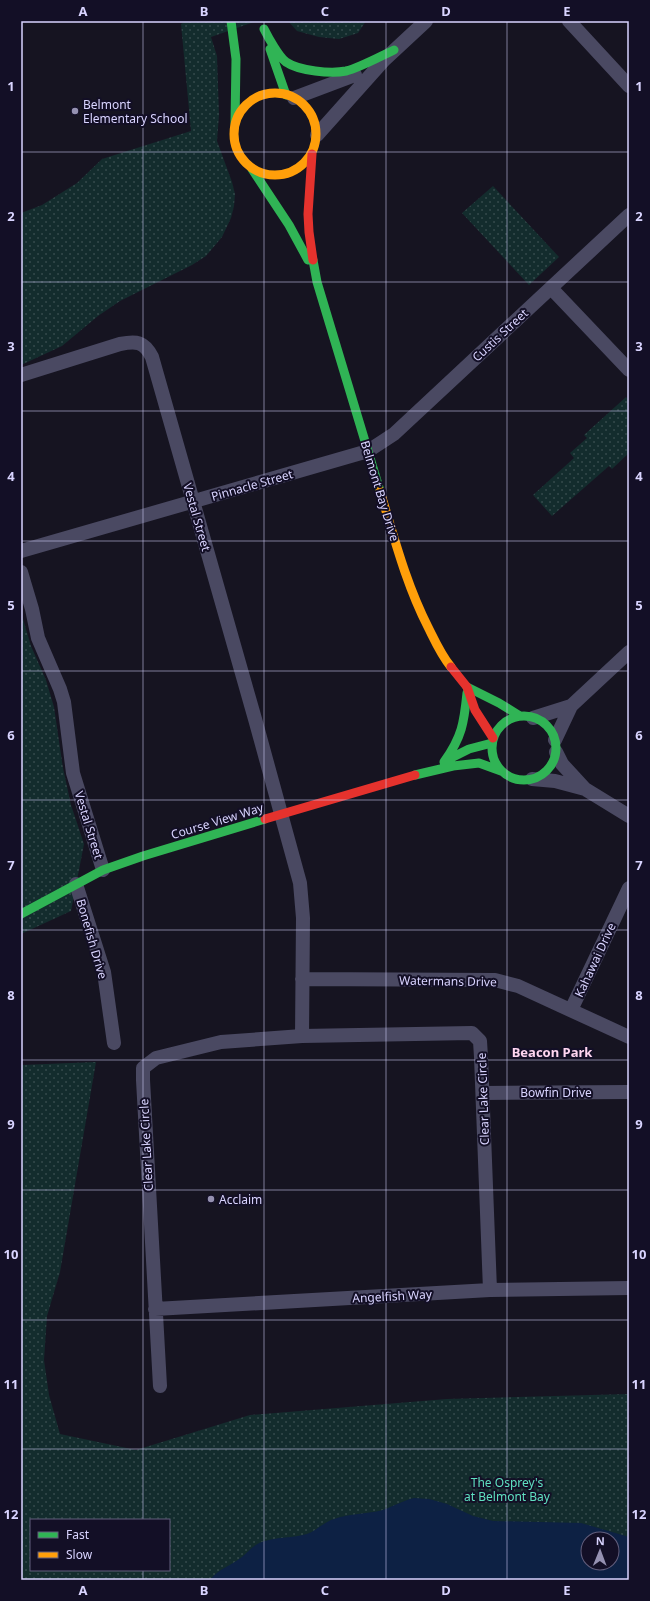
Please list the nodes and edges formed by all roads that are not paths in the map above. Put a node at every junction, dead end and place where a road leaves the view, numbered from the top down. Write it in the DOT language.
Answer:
graph roads {
  1 [pos="231,21"];
  2 [pos="426,21"];
  3 [pos="569,21"];
  4 [pos="262,25"];
  5 [pos="389,55"];
  6 [pos="629,86"];
  7 [pos="290,96"];
  8 [pos="235,125"];
  9 [pos="317,135"];
  10 [pos="312,154"];
  11 [pos="252,169"];
  12 [pos="629,215"];
  13 [pos="317,282"];
  14 [pos="551,288"];
  15 [pos="629,370"];
  16 [pos="21,375"];
  17 [pos="368,451"];
  18 [pos="193,502"];
  19 [pos="21,552"];
  20 [pos="21,572"];
  21 [pos="629,652"];
  22 [pos="467,688"];
  23 [pos="571,706"];
  24 [pos="527,717"];
  25 [pos="492,741"];
  26 [pos="555,746"];
  27 [pos="444,762"];
  28 [pos="428,771"];
  29 [pos="501,771"];
  30 [pos="532,779"];
  31 [pos="585,789"];
  32 [pos="281,814"];
  33 [pos="629,816"];
  34 [pos="103,870"];
  35 [pos="76,884"];
  36 [pos="629,888"];
  37 [pos="21,914"];
  38 [pos="302,979"];
  39 [pos="571,1010"];
  40 [pos="302,1036"];
  41 [pos="629,1037"];
  42 [pos="114,1043"];
  43 [pos="629,1092"];
  44 [pos="482,1093"];
  45 [pos="629,1288"];
  46 [pos="490,1290"];
  47 [pos="155,1309"];
  48 [pos="160,1386"];
  1 -- 8 [label="street, Belmont Bay Drive"];
  2 -- 5 [label="street"];
  3 -- 6 [label="street"];
  4 -- 5 [label="street"];
  4 -- 7 [label="street"];
  5 -- 7 [label="street"];
  5 -- 9 [label="street"];
  7 -- 8 [label="street, Belmont Bay Drive"];
  7 -- 9 [label="street, Belmont Bay Drive"];
  8 -- 11 [label="street, Belmont Bay Drive"];
  9 -- 10 [label="street, Belmont Bay Drive"];
  10 -- 11 [label="street, Belmont Bay Drive"];
  10 -- 13 [label="street, Belmont Bay Drive"];
  11 -- 13 [label="street, Belmont Bay Drive"];
  12 -- 14 [label="street, Custis Street"];
  13 -- 17 [label="street, Belmont Bay Drive"];
  14 -- 15 [label="street"];
  14 -- 17 [label="street, Custis Street"];
  16 -- 18 [label="street, Vestal Street"];
  17 -- 18 [label="street, Pinnacle Street"];
  17 -- 22 [label="street, Belmont Bay Drive"];
  18 -- 19 [label="street, Pinnacle Street"];
  18 -- 32 [label="street, Vestal Street"];
  20 -- 34 [label="street, Vestal Street"];
  21 -- 23 [label="street"];
  22 -- 24 [label="street, Belmont Bay Drive"];
  22 -- 25 [label="street, Belmont Bay Drive"];
  22 -- 27 [label="street"];
  23 -- 24 [label="street"];
  23 -- 26 [label="street"];
  24 -- 25 [label="street"];
  24 -- 26 [label="street, Belmont Bay Drive"];
  25 -- 27 [label="street, Course View Way"];
  25 -- 29 [label="street, Belmont Bay Drive"];
  26 -- 30 [label="street"];
  26 -- 31 [label="street, Belmont Bay Drive"];
  27 -- 28 [label="street, Course View Way"];
  28 -- 29 [label="street, Course View Way"];
  28 -- 32 [label="street, Course View Way"];
  29 -- 30 [label="street, Belmont Bay Drive"];
  30 -- 31 [label="street, Belmont Bay Drive"];
  31 -- 33 [label="street, Belmont Bay Drive"];
  32 -- 34 [label="street, Course View Way"];
  32 -- 38 [label="street"];
  34 -- 35 [label="street, Course View Way"];
  35 -- 37 [label="street, Course View Way"];
  35 -- 42 [label="street, Bonefish Drive"];
  36 -- 39 [label="street, Kahawai Drive"];
  38 -- 39 [label="street, Watermans Drive"];
  38 -- 40 [label="street"];
  39 -- 41 [label="street, Watermans Drive"];
  40 -- 44 [label="street, Clear Lake Circle"];
  40 -- 47 [label="street, Clear Lake Circle"];
  43 -- 44 [label="street, Bowfin Drive"];
  44 -- 46 [label="street, Clear Lake Circle"];
  45 -- 46 [label="street, Angelfish Way"];
  46 -- 47 [label="street, Angelfish Way"];
  47 -- 48 [label="street, Clear Lake Circle"];
}
